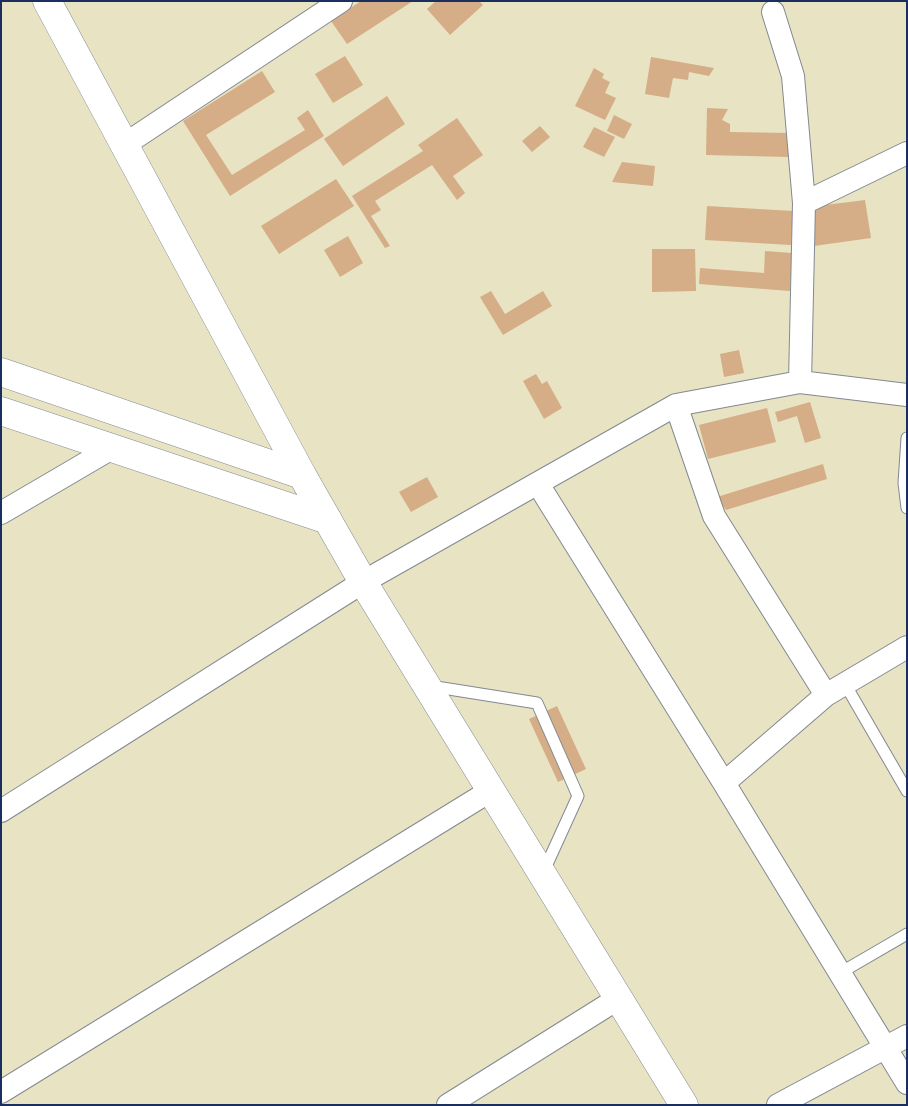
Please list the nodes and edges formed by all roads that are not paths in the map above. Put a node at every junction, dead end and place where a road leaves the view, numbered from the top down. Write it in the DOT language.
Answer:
graph roads {
  1 [pos="47,1"];
  2 [pos="341,1"];
  3 [pos="773,12"];
  4 [pos="124,145"];
  5 [pos="907,153"];
  6 [pos="804,203"];
  7 [pos="1,372"];
  8 [pos="800,382"];
  9 [pos="907,395"];
  10 [pos="676,405"];
  11 [pos="1,411"];
  12 [pos="907,438"];
  13 [pos="112,448"];
  14 [pos="302,475"];
  15 [pos="538,484"];
  16 [pos="907,508"];
  17 [pos="1,513"];
  18 [pos="328,520"];
  19 [pos="363,582"];
  20 [pos="907,647"];
  21 [pos="426,686"];
  22 [pos="836,689"];
  23 [pos="724,783"];
  24 [pos="490,791"];
  25 [pos="907,791"];
  26 [pos="1,811"];
  27 [pos="542,874"];
  28 [pos="907,934"];
  29 [pos="840,973"];
  30 [pos="619,998"];
  31 [pos="907,1036"];
  32 [pos="886,1048"];
  33 [pos="907,1083"];
  34 [pos="1,1092"];
  35 [pos="448,1105"];
  36 [pos="684,1105"];
  37 [pos="778,1105"];
  1 -- 4 [label="main road"];
  2 -- 4 [label="street"];
  3 -- 6 [label="street"];
  4 -- 14 [label="main road"];
  5 -- 6 [label="street"];
  6 -- 8 [label="street"];
  7 -- 14 [label="main road"];
  8 -- 9 [label="street"];
  8 -- 10 [label="street"];
  10 -- 15 [label="street"];
  10 -- 22 [label="street"];
  11 -- 13 [label="main road"];
  12 -- 16 [label="lane"];
  13 -- 17 [label="street"];
  13 -- 18 [label="main road"];
  14 -- 18 [label="main road"];
  15 -- 19 [label="street"];
  15 -- 23 [label="street"];
  18 -- 19 [label="main road"];
  19 -- 21 [label="main road"];
  19 -- 26 [label="street"];
  20 -- 22 [label="street"];
  21 -- 24 [label="main road"];
  21 -- 27 [label="lane"];
  22 -- 23 [label="street"];
  22 -- 25 [label="lane"];
  23 -- 29 [label="street"];
  24 -- 27 [label="main road"];
  24 -- 34 [label="street"];
  27 -- 30 [label="main road"];
  28 -- 29 [label="lane"];
  29 -- 32 [label="street"];
  30 -- 35 [label="street"];
  30 -- 36 [label="main road"];
  31 -- 32 [label="street"];
  32 -- 33 [label="street"];
  32 -- 37 [label="street"];
}
